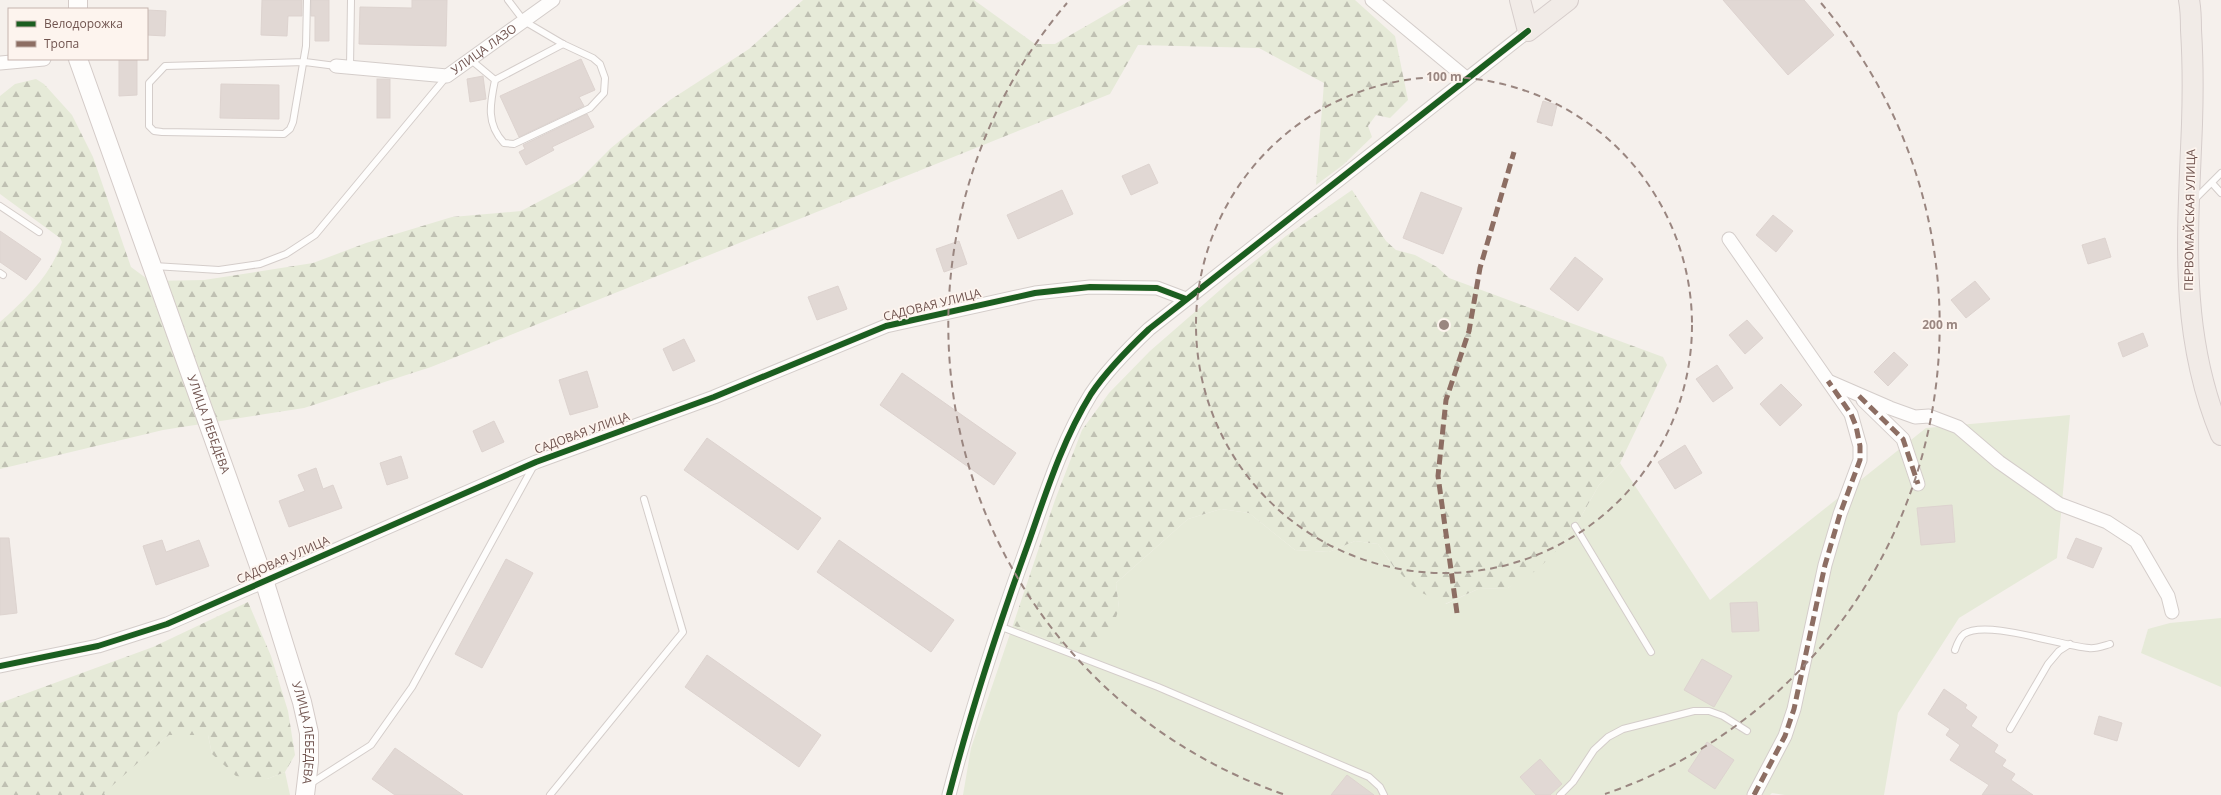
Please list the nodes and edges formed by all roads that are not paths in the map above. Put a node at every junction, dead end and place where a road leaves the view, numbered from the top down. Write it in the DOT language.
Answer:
graph roads {
  1 [pos="307,0"];
  2 [pos="351,0"];
  3 [pos="508,0"];
  4 [pos="553,0"];
  5 [pos="1372,0"];
  6 [pos="1520,0"];
  7 [pos="1568,0"];
  8 [pos="2189,0"];
  9 [pos="1545,8"];
  10 [pos="524,21"];
  11 [pos="1528,31"];
  12 [pos="563,44"];
  13 [pos="33,60"];
  14 [pos="78,60"];
  15 [pos="471,60"];
  16 [pos="305,62"];
  17 [pos="0,63"];
  18 [pos="336,66"];
  19 [pos="350,67"];
  20 [pos="447,76"];
  21 [pos="1466,78"];
  22 [pos="495,80"];
  23 [pos="2221,173"];
  24 [pos="2212,182"];
  25 [pos="2221,193"];
  26 [pos="2189,205"];
  27 [pos="0,206"];
  28 [pos="38,232"];
  29 [pos="1729,239"];
  30 [pos="153,266"];
  31 [pos="1186,299"];
  32 [pos="1828,381"];
  33 [pos="1859,396"];
  34 [pos="2221,435"];
  35 [pos="536,462"];
  36 [pos="1918,484"];
  37 [pos="644,500"];
  38 [pos="1575,526"];
  39 [pos="264,580"];
  40 [pos="2172,612"];
  41 [pos="999,626"];
  42 [pos="2070,644"];
  43 [pos="2110,644"];
  44 [pos="1954,650"];
  45 [pos="1651,652"];
  46 [pos="0,666"];
  47 [pos="2010,729"];
  48 [pos="1747,731"];
  49 [pos="306,791"];
  50 [pos="550,795"];
  51 [pos="949,795"];
  52 [pos="1384,795"];
  53 [pos="1560,795"];
  54 [pos="1754,795"];
  1 -- 16 [label="lane"];
  2 -- 19 [label="lane"];
  3 -- 10 [label="lane"];
  4 -- 10 [label="street, УЛИЦА ЛАЗО"];
  5 -- 21 [label="street"];
  6 -- 11 [label="main road"];
  7 -- 9 [label="main road"];
  8 -- 26 [label="main road, ПЕРВОМАЙСКАЯ УЛИЦА"];
  9 -- 11 [label="main road"];
  10 -- 12 [label="lane"];
  10 -- 15 [label="street, УЛИЦА ЛАЗО"];
  11 -- 21 [label="street"];
  12 -- 22 [label="lane"];
  12 -- 22 [label="lane"];
  13 -- 17 [label="street"];
  14 -- 30 [label="street, УЛИЦА ЛЕБЕДЕВА"];
  15 -- 20 [label="street, УЛИЦА ЛАЗО"];
  15 -- 22 [label="lane"];
  16 -- 16 [label="lane"];
  16 -- 18 [label="lane"];
  18 -- 19 [label="street, УЛИЦА ЛАЗО"];
  19 -- 20 [label="street, УЛИЦА ЛАЗО"];
  20 -- 30 [label="lane"];
  21 -- 31 [label="street"];
  23 -- 24 [label="lane"];
  24 -- 25 [label="lane"];
  24 -- 26 [label="lane"];
  26 -- 34 [label="main road, ПЕРВОМАЙСКАЯ УЛИЦА"];
  27 -- 28 [label="lane"];
  29 -- 32 [label="street"];
  30 -- 39 [label="street, УЛИЦА ЛЕБЕДЕВА"];
  31 -- 35 [label="street, САДОВАЯ УЛИЦА"];
  31 -- 41 [label="street"];
  32 -- 33 [label="street"];
  32 -- 54 [label="street"];
  33 -- 36 [label="street"];
  33 -- 40 [label="street"];
  35 -- 39 [label="street, САДОВАЯ УЛИЦА"];
  35 -- 49 [label="lane"];
  37 -- 50 [label="lane"];
  38 -- 45 [label="lane"];
  39 -- 46 [label="street, САДОВАЯ УЛИЦА"];
  39 -- 49 [label="street, УЛИЦА ЛЕБЕДЕВА"];
  41 -- 51 [label="street"];
  41 -- 52 [label="lane"];
  42 -- 43 [label="lane"];
  42 -- 44 [label="lane"];
  42 -- 47 [label="lane"];
  48 -- 53 [label="lane"];
}
